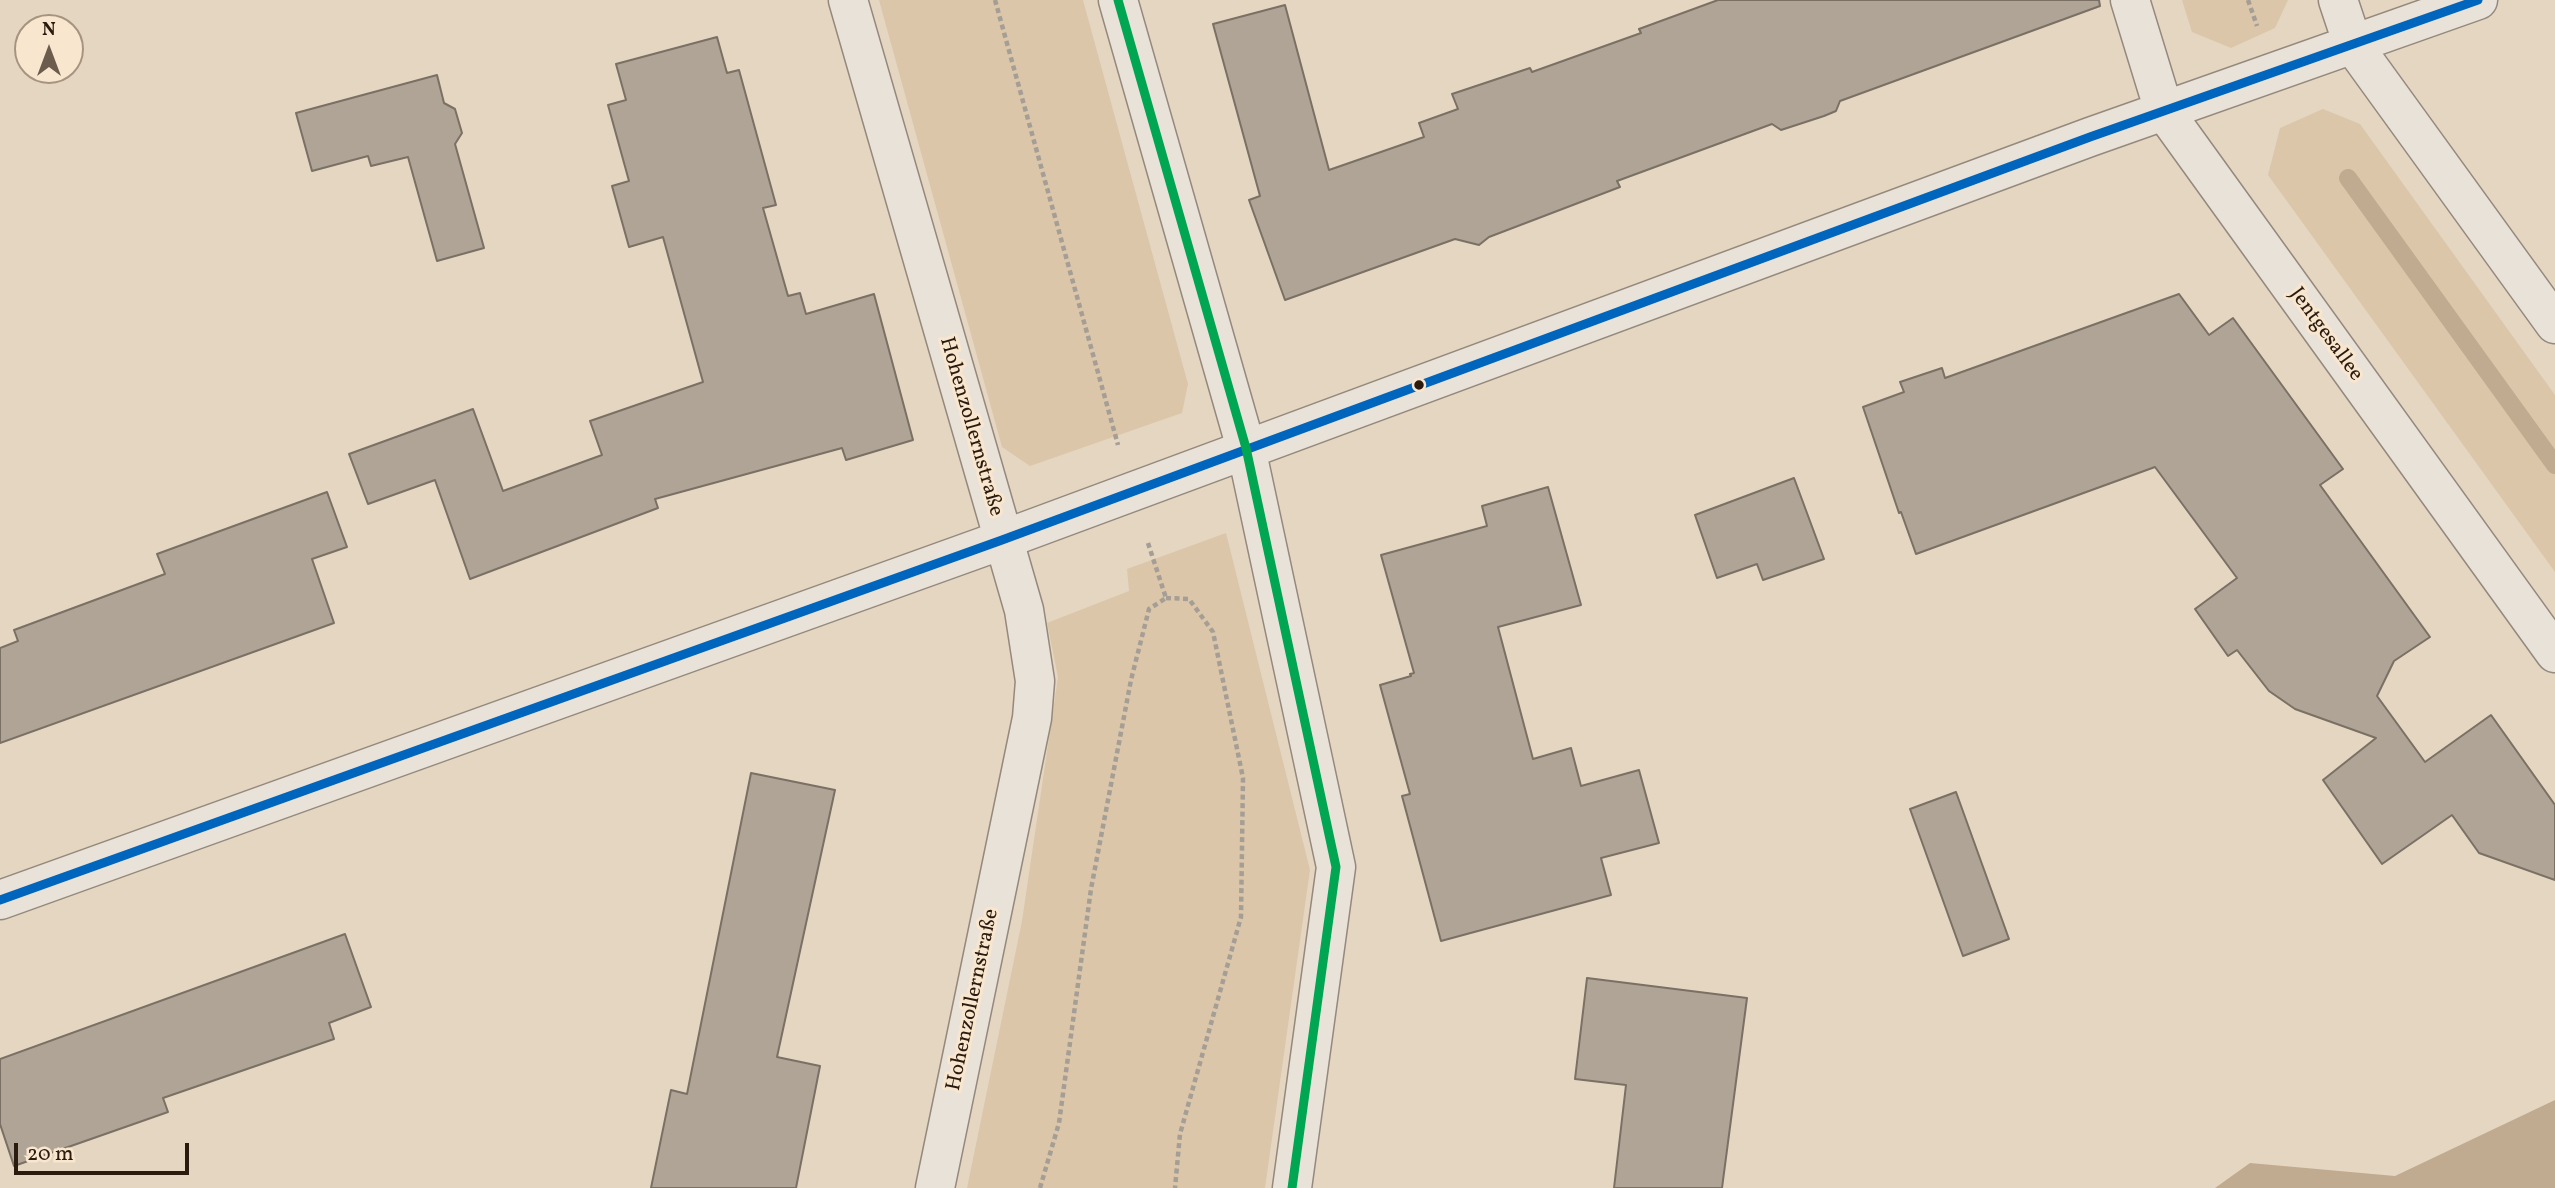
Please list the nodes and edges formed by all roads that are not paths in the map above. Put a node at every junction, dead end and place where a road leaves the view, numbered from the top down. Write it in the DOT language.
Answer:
graph roads {
  1 [pos="848,0"];
  2 [pos="1118,0"];
  3 [pos="2130,0"];
  4 [pos="2338,0"];
  5 [pos="2478,0"];
  6 [pos="2353,45"];
  7 [pos="2164,111"];
  8 [pos="2555,324"];
  9 [pos="1246,448"];
  10 [pos="1002,540"];
  11 [pos="2555,653"];
  12 [pos="0,900"];
  13 [pos="935,1188"];
  14 [pos="1292,1188"];
  1 -- 10 [label="street, Hohenzollernstraße"];
  2 -- 9 [label="street"];
  3 -- 7 [label="street, Jentgesallee"];
  4 -- 6 [label="street"];
  5 -- 6 [label="street"];
  6 -- 7 [label="street"];
  6 -- 8 [label="street"];
  7 -- 9 [label="street"];
  7 -- 11 [label="street, Jentgesallee"];
  9 -- 10 [label="street"];
  9 -- 14 [label="street"];
  10 -- 12 [label="street"];
  10 -- 13 [label="street, Hohenzollernstraße"];
}
